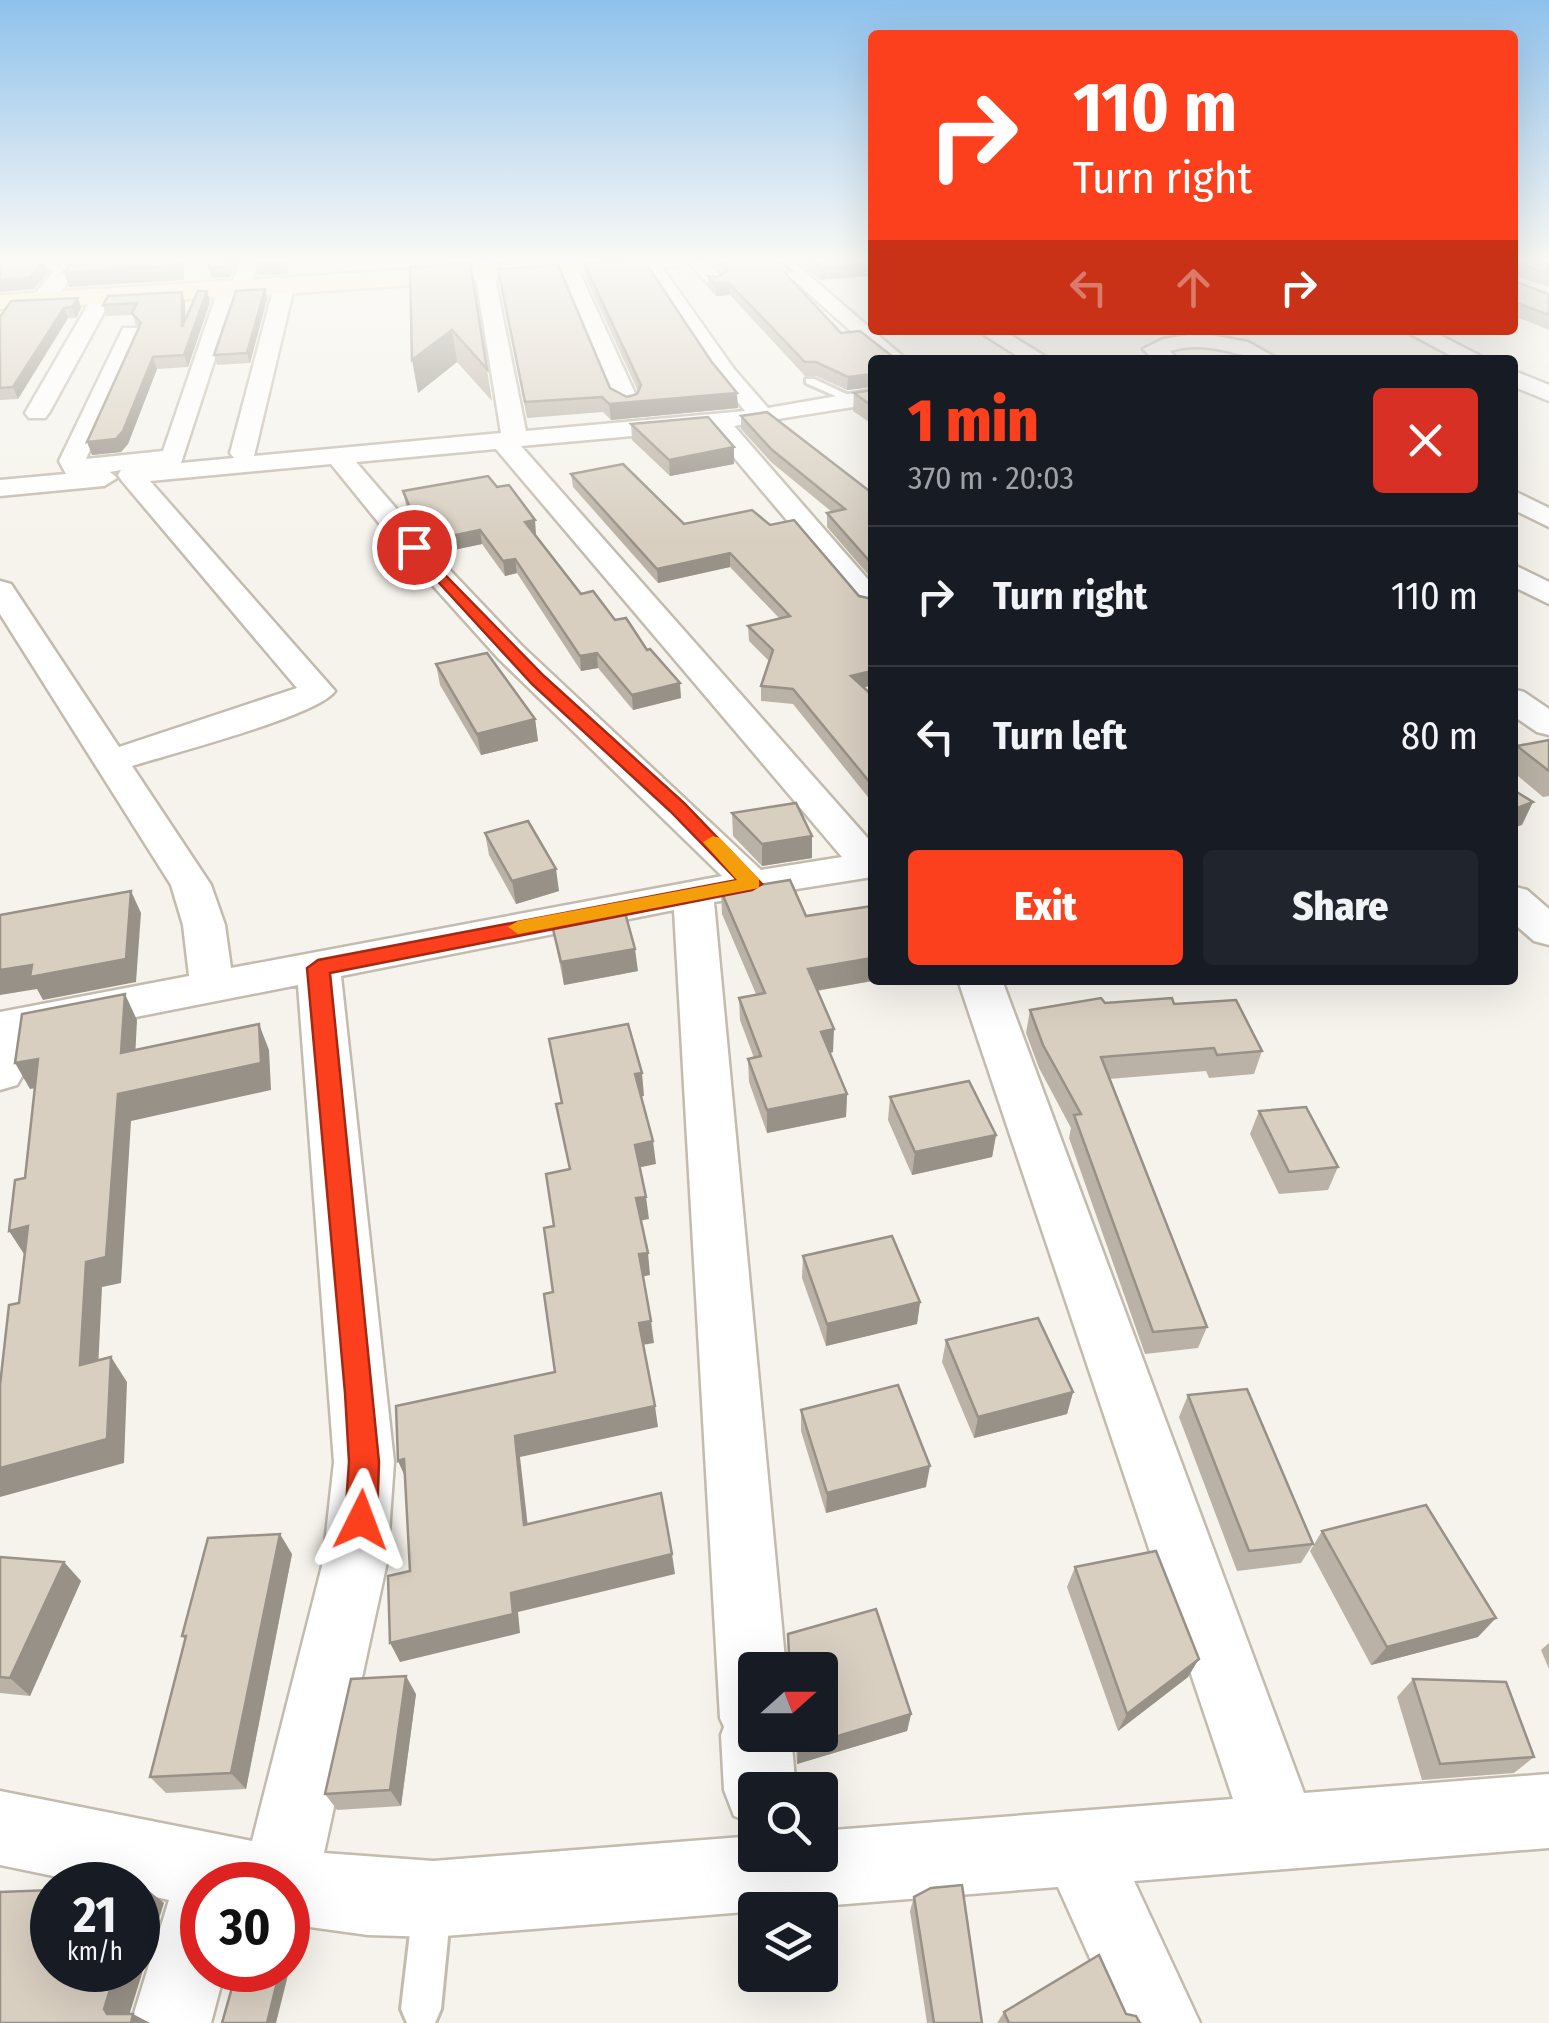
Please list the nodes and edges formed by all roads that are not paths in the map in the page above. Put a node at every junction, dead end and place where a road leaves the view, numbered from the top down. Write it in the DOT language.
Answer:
graph roads {
  1 [pos="71,353"];
  2 [pos="120,353"];
  3 [pos="211,353"];
  4 [pos="268,353"];
  5 [pos="496,353"];
  6 [pos="606,353"];
  7 [pos="712,353"];
  8 [pos="1518,380"];
  9 [pos="810,381"];
  10 [pos="1549,394"];
  11 [pos="863,398"];
  12 [pos="627,402"];
  13 [pos="37,413"];
  14 [pos="762,416"];
  15 [pos="716,421"];
  16 [pos="509,440"];
  17 [pos="243,453"];
  18 [pos="339,457"];
  19 [pos="131,476"];
  20 [pos="0,488"];
  21 [pos="1518,501"];
  22 [pos="1549,518"];
  23 [pos="1518,577"];
  24 [pos="0,590"];
  25 [pos="1549,595"];
  26 [pos="868,597"];
  27 [pos="1518,703"];
  28 [pos="1549,725"];
  29 [pos="110,761"];
  30 [pos="868,861"];
  31 [pos="868,865"];
  32 [pos="752,884"];
  33 [pos="693,893"];
  34 [pos="1518,904"];
  35 [pos="1549,931"];
  36 [pos="318,968"];
  37 [pos="982,985"];
  38 [pos="212,989"];
  39 [pos="4,1028"];
  40 [pos="0,1073"];
  41 [pos="750,1652"];
  42 [pos="1549,1811"];
  43 [pos="0,1828"];
  44 [pos="1282,1830"];
  45 [pos="1078,1848"];
  46 [pos="838,1860"];
  47 [pos="246,1862"];
  48 [pos="738,1867"];
  49 [pos="180,1874"];
  50 [pos="310,1889"];
  51 [pos="432,1899"];
  52 [pos="186,1992"];
  53 [pos="421,2010"];
  54 [pos="171,2023"];
  55 [pos="1160,2023"];
  1 -- 13 [label="street"];
  2 -- 3 [label="street"];
  4 -- 17 [label="street"];
  5 -- 16 [label="street"];
  6 -- 12 [label="street"];
  7 -- 14 [label="street"];
  8 -- 10 [label="street"];
  9 -- 11 [label="lane"];
  11 -- 14 [label="street"];
  14 -- 15 [label="street"];
  15 -- 16 [label="street"];
  15 -- 26 [label="street"];
  16 -- 18 [label="street"];
  16 -- 30 [label="street"];
  18 -- 19 [label="street"];
  18 -- 32 [label="street"];
  19 -- 20 [label="street"];
  19 -- 29 [label="street"];
  21 -- 22 [label="street"];
  23 -- 25 [label="street"];
  24 -- 29 [label="street"];
  27 -- 28 [label="street"];
  29 -- 38 [label="street"];
  31 -- 32 [label="street"];
  32 -- 33 [label="street"];
  33 -- 36 [label="street"];
  33 -- 41 [label="street"];
  34 -- 35 [label="street"];
  36 -- 38 [label="street"];
  36 -- 47 [label="street"];
  37 -- 44 [label="street"];
  38 -- 39 [label="street"];
  39 -- 40 [label="street"];
  42 -- 44 [label="street"];
  43 -- 49 [label="street"];
  44 -- 45 [label="street"];
  45 -- 46 [label="street"];
  45 -- 55 [label="street"];
  48 -- 51 [label="street"];
  50 -- 51 [label="street"];
  51 -- 53 [label="lane"];
  52 -- 54 [label="street"];
}
